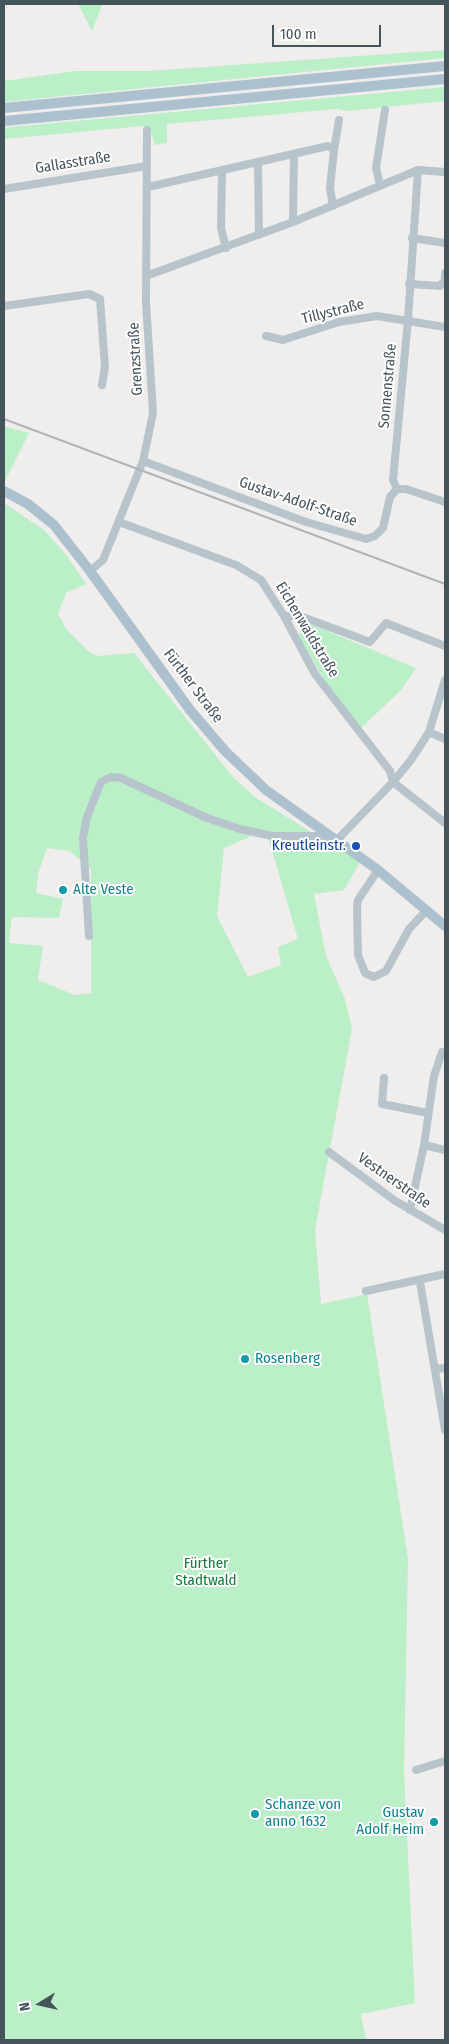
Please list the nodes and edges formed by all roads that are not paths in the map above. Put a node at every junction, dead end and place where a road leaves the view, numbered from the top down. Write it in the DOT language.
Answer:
graph roads {
  1 [pos="445,66"];
  2 [pos="445,79"];
  3 [pos="4,108"];
  4 [pos="385,110"];
  5 [pos="339,120"];
  6 [pos="4,121"];
  7 [pos="147,130"];
  8 [pos="334,150"];
  9 [pos="294,154"];
  10 [pos="258,162"];
  11 [pos="147,166"];
  12 [pos="222,170"];
  13 [pos="418,170"];
  14 [pos="445,172"];
  15 [pos="380,185"];
  16 [pos="148,186"];
  17 [pos="4,189"];
  18 [pos="333,206"];
  19 [pos="293,222"];
  20 [pos="259,235"];
  21 [pos="412,238"];
  22 [pos="445,243"];
  23 [pos="226,248"];
  24 [pos="445,273"];
  25 [pos="146,276"];
  26 [pos="410,284"];
  27 [pos="4,306"];
  28 [pos="408,320"];
  29 [pos="445,327"];
  30 [pos="266,336"];
  31 [pos="102,385"];
  32 [pos="143,461"];
  33 [pos="397,489"];
  34 [pos="7,492"];
  35 [pos="445,502"];
  36 [pos="119,522"];
  37 [pos="90,571"];
  38 [pos="284,616"];
  39 [pos="445,646"];
  40 [pos="445,680"];
  41 [pos="429,732"];
  42 [pos="445,739"];
  43 [pos="393,782"];
  44 [pos="445,823"];
  45 [pos="336,841"];
  46 [pos="378,870"];
  47 [pos="427,910"];
  48 [pos="445,926"];
  49 [pos="89,936"];
  50 [pos="442,1052"];
  51 [pos="384,1078"];
  52 [pos="428,1113"];
  53 [pos="424,1145"];
  54 [pos="445,1150"];
  55 [pos="329,1152"];
  56 [pos="410,1210"];
  57 [pos="445,1230"];
  58 [pos="445,1274"];
  59 [pos="420,1282"];
  60 [pos="366,1291"];
  61 [pos="445,1368"];
  62 [pos="435,1369"];
  63 [pos="445,1430"];
  64 [pos="445,1761"];
  65 [pos="416,1770"];
  1 -- 3 [label="main road"];
  2 -- 6 [label="main road"];
  4 -- 15 [label="street"];
  5 -- 8 [label="street"];
  7 -- 11 [label="street, Grenzstraße"];
  8 -- 9 [label="street"];
  8 -- 18 [label="street"];
  9 -- 10 [label="street"];
  9 -- 19 [label="street"];
  10 -- 12 [label="street"];
  10 -- 20 [label="street"];
  11 -- 16 [label="street, Grenzstraße"];
  11 -- 17 [label="street, Gallasstraße"];
  12 -- 16 [label="street"];
  12 -- 23 [label="street"];
  13 -- 14 [label="street"];
  13 -- 15 [label="street"];
  13 -- 21 [label="street, Sonnenstraße"];
  15 -- 18 [label="street"];
  16 -- 25 [label="street, Grenzstraße"];
  18 -- 19 [label="street"];
  19 -- 20 [label="street"];
  20 -- 23 [label="street"];
  21 -- 22 [label="street"];
  21 -- 26 [label="street, Sonnenstraße"];
  23 -- 25 [label="street"];
  24 -- 26 [label="street"];
  25 -- 32 [label="street, Grenzstraße"];
  26 -- 28 [label="street, Sonnenstraße"];
  27 -- 31 [label="street"];
  28 -- 29 [label="street, Tillystraße"];
  28 -- 30 [label="street, Tillystraße"];
  28 -- 33 [label="street, Sonnenstraße"];
  32 -- 33 [label="street, Gustav-Adolf-Straße"];
  32 -- 36 [label="street, Grenzstraße"];
  33 -- 35 [label="street"];
  34 -- 37 [label="main road, Fürther Straße"];
  36 -- 37 [label="street, Grenzstraße"];
  36 -- 38 [label="street, Eichenwaldstraße"];
  37 -- 45 [label="main road, Fürther Straße"];
  38 -- 39 [label="street"];
  38 -- 43 [label="street, Eichenwaldstraße"];
  40 -- 41 [label="street"];
  41 -- 42 [label="street"];
  41 -- 43 [label="street"];
  43 -- 44 [label="street"];
  43 -- 45 [label="street"];
  45 -- 46 [label="main road, Fürther Straße"];
  45 -- 49 [label="street"];
  46 -- 47 [label="main road, Fürther Straße"];
  46 -- 47 [label="street"];
  47 -- 48 [label="main road, Fürther Straße"];
  50 -- 52 [label="street"];
  51 -- 52 [label="street"];
  52 -- 53 [label="street"];
  53 -- 54 [label="street"];
  53 -- 56 [label="street"];
  55 -- 56 [label="street, Vestnerstraße"];
  56 -- 57 [label="street, Vestnerstraße"];
  58 -- 59 [label="street"];
  59 -- 60 [label="street"];
  59 -- 62 [label="street"];
  61 -- 62 [label="street"];
  62 -- 63 [label="street"];
  64 -- 65 [label="street"];
}
